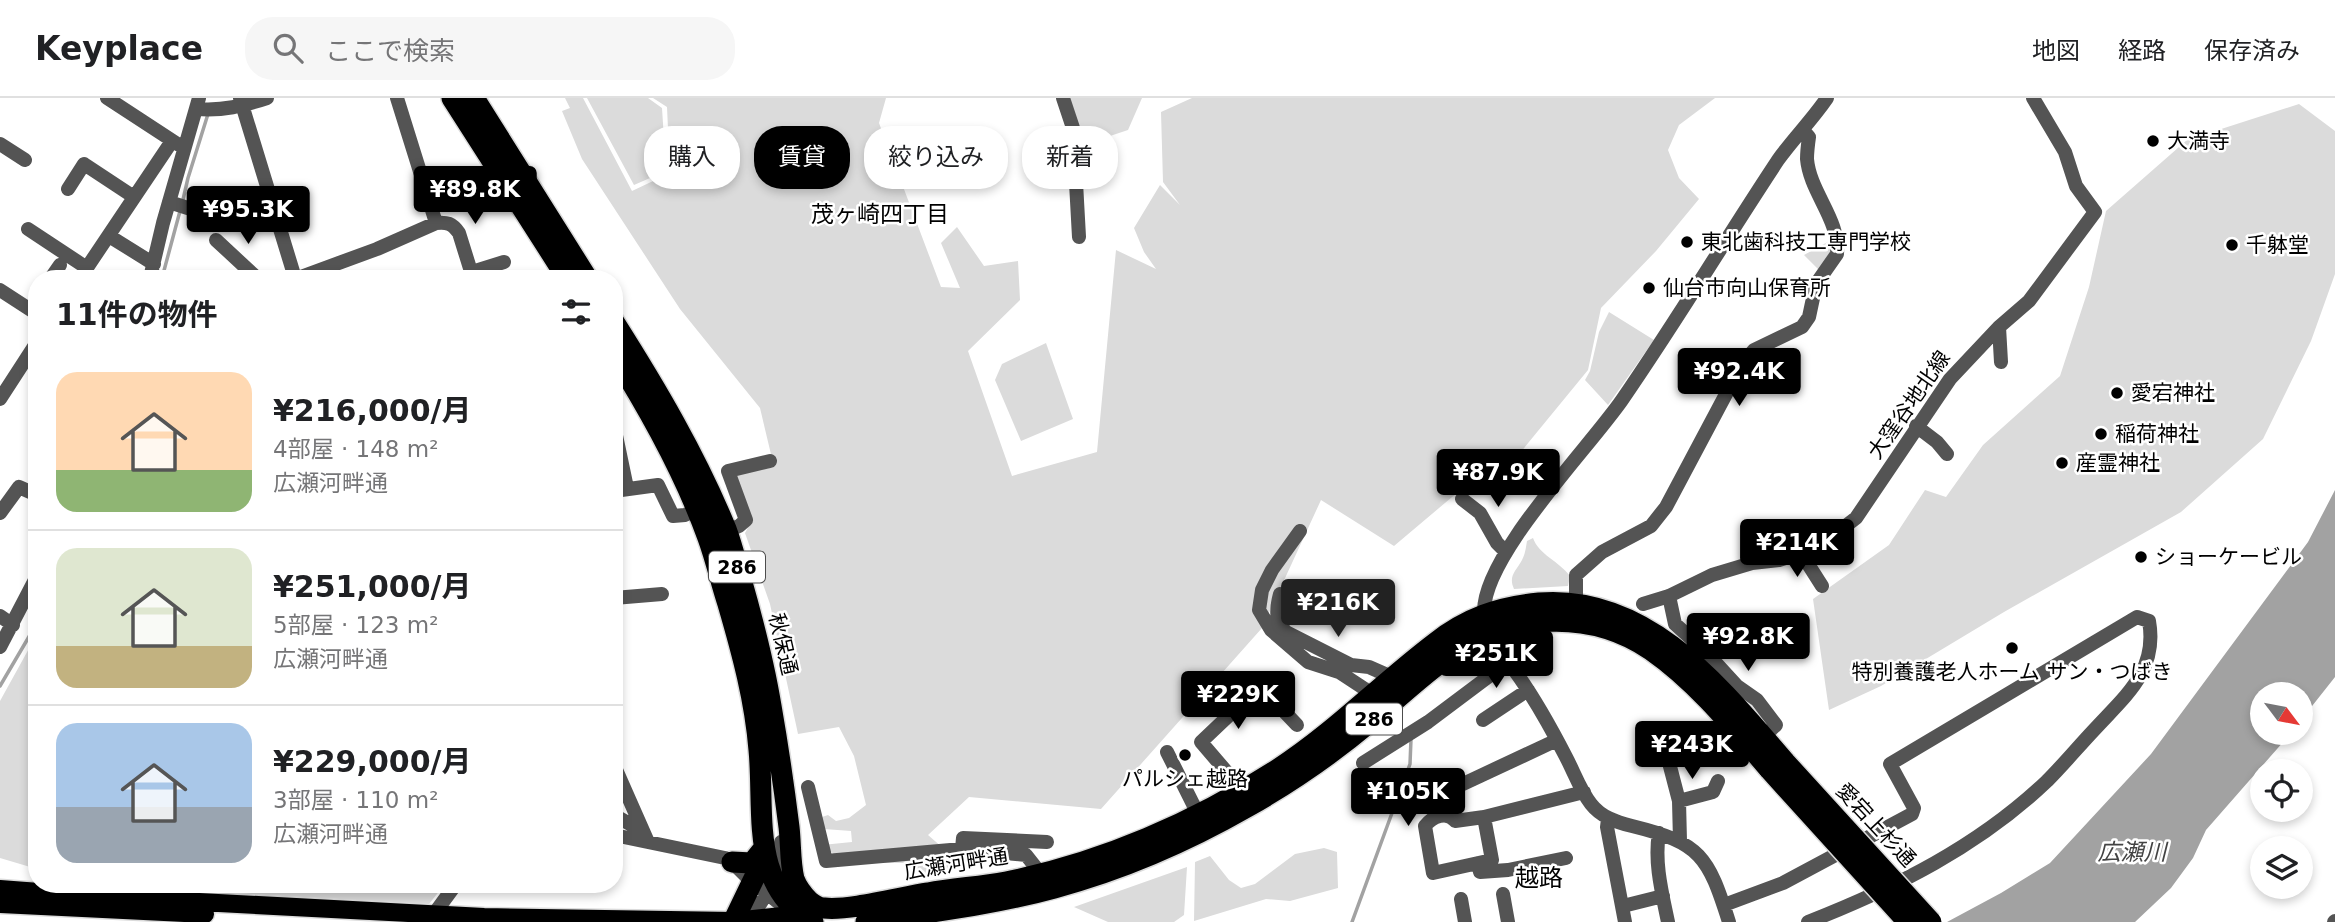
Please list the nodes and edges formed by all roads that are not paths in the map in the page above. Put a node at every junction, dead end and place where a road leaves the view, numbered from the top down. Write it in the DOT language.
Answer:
graph roads {
  1 [pos="107,98"];
  2 [pos="267,98"];
  3 [pos="397,98"];
  4 [pos="452,98"];
  5 [pos="474,98"];
  6 [pos="1063,98"];
  7 [pos="1828,98"];
  8 [pos="2033,98"];
  9 [pos="241,102"];
  10 [pos="205,107"];
  11 [pos="1803,130"];
  12 [pos="0,144"];
  13 [pos="178,144"];
  14 [pos="25,160"];
  15 [pos="466,179"];
  16 [pos="68,189"];
  17 [pos="426,191"];
  18 [pos="134,197"];
  19 [pos="436,223"];
  20 [pos="28,229"];
  21 [pos="109,236"];
  22 [pos="1079,237"];
  23 [pos="216,240"];
  24 [pos="504,262"];
  25 [pos="60,265"];
  26 [pos="57,270"];
  27 [pos="78,270"];
  28 [pos="87,270"];
  29 [pos="151,270"];
  30 [pos="152,270"];
  31 [pos="248,270"];
  32 [pos="294,270"];
  33 [pos="319,270"];
  34 [pos="470,270"];
  35 [pos="484,270"];
  36 [pos="562,270"];
  37 [pos="582,270"];
  38 [pos="0,290"];
  39 [pos="28,304"];
  40 [pos="1999,327"];
  41 [pos="623,337"];
  42 [pos="28,356"];
  43 [pos="2001,362"];
  44 [pos="623,370"];
  45 [pos="0,398"];
  46 [pos="1916,426"];
  47 [pos="1947,454"];
  48 [pos="770,461"];
  49 [pos="623,490"];
  50 [pos="28,491"];
  51 [pos="1462,499"];
  52 [pos="696,510"];
  53 [pos="0,513"];
  54 [pos="1300,531"];
  55 [pos="717,535"];
  56 [pos="1506,552"];
  57 [pos="1801,553"];
  58 [pos="1822,586"];
  59 [pos="28,589"];
  60 [pos="662,594"];
  61 [pos="1280,594"];
  62 [pos="1669,596"];
  63 [pos="623,597"];
  64 [pos="1576,604"];
  65 [pos="1643,604"];
  66 [pos="6,621"];
  67 [pos="1486,623"];
  68 [pos="0,646"];
  69 [pos="1508,662"];
  70 [pos="1394,678"];
  71 [pos="1528,690"];
  72 [pos="1374,695"];
  73 [pos="1483,720"];
  74 [pos="1297,725"];
  75 [pos="1660,727"];
  76 [pos="1763,737"];
  77 [pos="1557,740"];
  78 [pos="1167,752"];
  79 [pos="1363,763"];
  80 [pos="1777,766"];
  81 [pos="782,779"];
  82 [pos="1718,781"];
  83 [pos="1463,784"];
  84 [pos="623,786"];
  85 [pos="808,787"];
  86 [pos="1243,791"];
  87 [pos="1584,792"];
  88 [pos="1679,800"];
  89 [pos="1198,814"];
  90 [pos="1484,817"];
  91 [pos="1608,819"];
  92 [pos="623,821"];
  93 [pos="1659,832"];
  94 [pos="623,835"];
  95 [pos="645,836"];
  96 [pos="1680,841"];
  97 [pos="1047,842"];
  98 [pos="775,844"];
  99 [pos="962,849"];
  100 [pos="1566,858"];
  101 [pos="732,862"];
  102 [pos="1478,863"];
  103 [pos="1041,874"];
  104 [pos="764,887"];
  105 [pos="0,889"];
  106 [pos="28,891"];
  107 [pos="52,893"];
  108 [pos="449,893"];
  109 [pos="1503,894"];
  110 [pos="1663,897"];
  111 [pos="1461,898"];
  112 [pos="0,904"];
  113 [pos="1724,905"];
  114 [pos="1623,906"];
  115 [pos="434,914"];
  116 [pos="813,915"];
  117 [pos="741,921"];
  118 [pos="366,922"];
  119 [pos="866,922"];
  120 [pos="1465,922"];
  121 [pos="1508,922"];
  122 [pos="1625,922"];
  123 [pos="1668,922"];
  124 [pos="1729,922"];
  125 [pos="1808,922"];
  126 [pos="1908,922"];
  127 [pos="1931,922"];
  1 -- 13 [label="street"];
  2 -- 9 [label="street"];
  3 -- 17 [label="street"];
  4 -- 36 [label="highway"];
  5 -- 37 [label="highway"];
  6 -- 22 [label="street"];
  7 -- 11 [label="street"];
  8 -- 40 [label="street, 大窪谷地北線"];
  9 -- 10 [label="street"];
  9 -- 32 [label="street"];
  10 -- 13 [label="street"];
  11 -- 56 [label="street"];
  11 -- 64 [label="street"];
  12 -- 14 [label="street"];
  13 -- 18 [label="street"];
  13 -- 30 [label="street"];
  15 -- 17 [label="street"];
  16 -- 18 [label="street"];
  17 -- 19 [label="street"];
  18 -- 21 [label="street"];
  19 -- 33 [label="street"];
  19 -- 34 [label="street"];
  20 -- 27 [label="street"];
  21 -- 28 [label="street"];
  21 -- 29 [label="street"];
  23 -- 31 [label="street"];
  24 -- 35 [label="street"];
  25 -- 26 [label="street"];
  38 -- 39 [label="street"];
  40 -- 43 [label="street"];
  40 -- 46 [label="street, 大窪谷地北線"];
  41 -- 55 [label="highway, 秋保通 / 286"];
  42 -- 45 [label="street"];
  44 -- 52 [label="highway, 秋保通 / 286"];
  46 -- 47 [label="street"];
  46 -- 57 [label="street, 大窪谷地北線"];
  48 -- 55 [label="street"];
  49 -- 52 [label="street"];
  50 -- 53 [label="street"];
  51 -- 56 [label="street"];
  52 -- 55 [label="highway, 秋保通 / 286"];
  54 -- 72 [label="street"];
  55 -- 81 [label="highway, 秋保通 / 286"];
  55 -- 98 [label="highway, 秋保通 / 286"];
  56 -- 67 [label="street"];
  57 -- 58 [label="street"];
  57 -- 62 [label="street, 大窪谷地北線"];
  59 -- 66 [label="street"];
  60 -- 63 [label="street"];
  61 -- 70 [label="street"];
  62 -- 65 [label="street, 大窪谷地北線"];
  62 -- 76 [label="street"];
  64 -- 67 [label="highway, 広瀬河畔通 / 286"];
  64 -- 76 [label="highway, 広瀬河畔通 / 286"];
  66 -- 68 [label="street"];
  67 -- 69 [label="street"];
  67 -- 70 [label="highway, 広瀬河畔通 / 286"];
  67 -- 80 [label="highway, 広瀬河畔通 / 286"];
  67 -- 119 [label="highway, 広瀬河畔通 / 286"];
  69 -- 71 [label="street"];
  69 -- 79 [label="street"];
  70 -- 72 [label="highway, 広瀬河畔通 / 286"];
  71 -- 73 [label="street"];
  71 -- 77 [label="street"];
  72 -- 86 [label="highway, 広瀬河畔通 / 286"];
  74 -- 86 [label="street"];
  75 -- 88 [label="street"];
  76 -- 80 [label="highway, 広瀬河畔通 / 286"];
  77 -- 83 [label="street"];
  77 -- 87 [label="street"];
  78 -- 89 [label="street"];
  80 -- 126 [label="highway, 愛宕上杉通 / 286, bridge"];
  80 -- 127 [label="highway, 愛宕上杉通 / 286, bridge"];
  81 -- 98 [label="street"];
  81 -- 116 [label="highway, 秋保通 / 286"];
  82 -- 88 [label="street"];
  84 -- 95 [label="street"];
  85 -- 99 [label="street"];
  86 -- 89 [label="highway, 広瀬河畔通 / 286"];
  87 -- 90 [label="street"];
  87 -- 91 [label="street"];
  88 -- 96 [label="street"];
  89 -- 103 [label="highway, 広瀬河畔通 / 286"];
  90 -- 102 [label="street"];
  90 -- 102 [label="street"];
  91 -- 93 [label="street"];
  91 -- 114 [label="street"];
  92 -- 95 [label="street"];
  93 -- 96 [label="street"];
  93 -- 110 [label="street"];
  94 -- 95 [label="street"];
  95 -- 101 [label="street"];
  96 -- 113 [label="street"];
  97 -- 99 [label="street"];
  98 -- 101 [label="highway"];
  98 -- 104 [label="highway, 秋保通 / 286"];
  99 -- 103 [label="street"];
  100 -- 102 [label="street"];
  101 -- 104 [label="street"];
  103 -- 116 [label="highway, 広瀬河畔通 / 286"];
  104 -- 116 [label="highway, 秋保通 / 286"];
  104 -- 117 [label="highway"];
  105 -- 106 [label="main road, 広瀬河畔通"];
  107 -- 115 [label="main road, 広瀬河畔通"];
  108 -- 115 [label="street"];
  109 -- 121 [label="street"];
  110 -- 114 [label="street"];
  110 -- 123 [label="street"];
  111 -- 120 [label="street"];
  112 -- 118 [label="main road"];
  113 -- 124 [label="street"];
  113 -- 125 [label="street"];
  114 -- 122 [label="street"];
  115 -- 117 [label="main road, 広瀬河畔通"];
  116 -- 117 [label="main road, 広瀬河畔通"];
}
